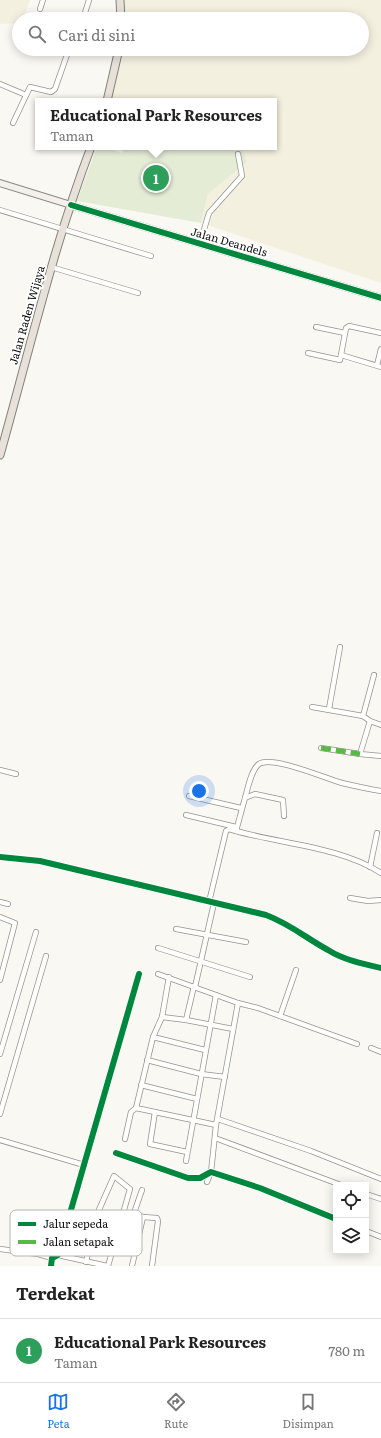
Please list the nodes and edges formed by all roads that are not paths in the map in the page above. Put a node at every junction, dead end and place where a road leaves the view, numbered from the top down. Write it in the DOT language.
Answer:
graph roads {
  1 [pos="43,0"];
  2 [pos="89,0"];
  3 [pos="120,0"];
  4 [pos="40,9"];
  5 [pos="85,12"];
  6 [pos="121,12"];
  7 [pos="67,56"];
  8 [pos="117,56"];
  9 [pos="0,84"];
  10 [pos="26,95"];
  11 [pos="108,98"];
  12 [pos="13,123"];
  13 [pos="90,150"];
  14 [pos="238,154"];
  15 [pos="0,183"];
  16 [pos="71,205"];
  17 [pos="0,210"];
  18 [pos="64,229"];
  19 [pos="198,243"];
  20 [pos="151,256"];
  21 [pos="51,267"];
  22 [pos="138,293"];
  23 [pos="381,298"];
  24 [pos="316,327"];
  25 [pos="345,333"];
  26 [pos="381,333"];
  27 [pos="381,349"];
  28 [pos="308,353"];
  29 [pos="342,355"];
  30 [pos="379,366"];
  31 [pos="0,455"];
  32 [pos="340,647"];
  33 [pos="374,675"];
  34 [pos="312,707"];
  35 [pos="329,709"];
  36 [pos="363,716"];
  37 [pos="370,721"];
  38 [pos="381,725"];
  39 [pos="321,748"];
  40 [pos="360,754"];
  41 [pos="381,756"];
  42 [pos="0,770"];
  43 [pos="16,774"];
  44 [pos="381,791"];
  45 [pos="189,796"];
  46 [pos="245,798"];
  47 [pos="241,808"];
  48 [pos="186,815"];
  49 [pos="284,816"];
  50 [pos="236,829"];
  51 [pos="377,833"];
  52 [pos="0,857"];
  53 [pos="370,867"];
  54 [pos="381,874"];
  55 [pos="350,898"];
  56 [pos="381,900"];
  57 [pos="0,902"];
  58 [pos="212,903"];
  59 [pos="8,904"];
  60 [pos="0,918"];
  61 [pos="176,929"];
  62 [pos="36,932"];
  63 [pos="208,934"];
  64 [pos="246,942"];
  65 [pos="158,948"];
  66 [pos="46,956"];
  67 [pos="202,963"];
  68 [pos="381,968"];
  69 [pos="296,970"];
  70 [pos="139,974"];
  71 [pos="158,974"];
  72 [pos="169,977"];
  73 [pos="250,977"];
  74 [pos="0,980"];
  75 [pos="194,987"];
  76 [pos="216,995"];
  77 [pos="238,1003"];
  78 [pos="280,1016"];
  79 [pos="162,1017"];
  80 [pos="186,1020"];
  81 [pos="210,1026"];
  82 [pos="233,1029"];
  83 [pos="153,1037"];
  84 [pos="357,1044"];
  85 [pos="370,1048"];
  86 [pos="205,1050"];
  87 [pos="381,1052"];
  88 [pos="0,1054"];
  89 [pos="147,1060"];
  90 [pos="201,1074"];
  91 [pos="225,1077"];
  92 [pos="141,1085"];
  93 [pos="197,1099"];
  94 [pos="136,1108"];
  95 [pos="155,1112"];
  96 [pos="0,1114"];
  97 [pos="218,1119"];
  98 [pos="194,1122"];
  99 [pos="216,1125"];
  100 [pos="215,1138"];
  101 [pos="125,1139"];
  102 [pos="0,1140"];
  103 [pos="187,1152"];
  104 [pos="116,1153"];
  105 [pos="186,1161"];
  106 [pos="84,1165"];
  107 [pos="211,1172"];
  108 [pos="381,1179"];
  109 [pos="207,1182"];
  110 [pos="333,1182"];
  111 [pos="142,1190"];
  112 [pos="369,1195"];
  113 [pos="381,1199"];
  114 [pos="71,1210"];
  115 [pos="99,1210"];
  116 [pos="124,1210"];
  117 [pos="134,1210"];
  118 [pos="143,1216"];
  119 [pos="334,1218"];
  120 [pos="142,1221"];
  121 [pos="369,1232"];
  122 [pos="381,1237"];
  123 [pos="0,1249"];
  124 [pos="10,1250"];
  125 [pos="45,1256"];
  126 [pos="56,1256"];
  127 [pos="62,1256"];
  128 [pos="87,1256"];
  129 [pos="111,1256"];
  130 [pos="134,1256"];
  131 [pos="52,1258"];
  132 [pos="86,1262"];
  133 [pos="51,1266"];
  134 [pos="108,1266"];
  135 [pos="132,1266"];
  136 [pos="152,1266"];
  1 -- 4 [label="street"];
  2 -- 5 [label="street"];
  3 -- 6 [label="highway"];
  7 -- 10 [label="street"];
  8 -- 11 [label="highway"];
  9 -- 10 [label="street"];
  10 -- 12 [label="street"];
  13 -- 16 [label="highway, Jalan Raden Wijaya"];
  14 -- 19 [label="street"];
  15 -- 16 [label="main road"];
  16 -- 18 [label="highway, Jalan Raden Wijaya"];
  16 -- 19 [label="street, Jalan Deandels"];
  17 -- 18 [label="street"];
  18 -- 20 [label="street"];
  18 -- 21 [label="highway, Jalan Raden Wijaya"];
  19 -- 23 [label="street, Jalan Deandels"];
  21 -- 22 [label="street"];
  21 -- 31 [label="highway, Jalan Raden Wijaya"];
  24 -- 25 [label="street"];
  25 -- 26 [label="street"];
  25 -- 29 [label="street"];
  27 -- 30 [label="street"];
  28 -- 29 [label="street"];
  29 -- 30 [label="street"];
  32 -- 35 [label="street"];
  33 -- 36 [label="street"];
  34 -- 35 [label="street"];
  35 -- 36 [label="street"];
  36 -- 37 [label="street"];
  37 -- 38 [label="street"];
  37 -- 40 [label="street"];
  39 -- 40 [label="street"];
  40 -- 41 [label="street"];
  42 -- 43 [label="street"];
  44 -- 46 [label="street"];
  45 -- 47 [label="street"];
  46 -- 47 [label="street"];
  46 -- 49 [label="street"];
  47 -- 50 [label="street"];
  48 -- 50 [label="street"];
  50 -- 53 [label="street"];
  50 -- 58 [label="street"];
  51 -- 53 [label="street"];
  52 -- 58 [label="street"];
  53 -- 54 [label="street"];
  55 -- 56 [label="street"];
  57 -- 59 [label="street"];
  58 -- 63 [label="street"];
  58 -- 68 [label="street"];
  60 -- 74 [label="street"];
  61 -- 63 [label="street"];
  62 -- 88 [label="street"];
  63 -- 64 [label="street"];
  63 -- 67 [label="street"];
  65 -- 67 [label="street"];
  66 -- 96 [label="street"];
  67 -- 73 [label="street"];
  67 -- 75 [label="street"];
  69 -- 78 [label="street"];
  70 -- 106 [label="street"];
  71 -- 72 [label="street"];
  72 -- 75 [label="street"];
  72 -- 79 [label="street"];
  75 -- 76 [label="street"];
  75 -- 80 [label="street"];
  76 -- 77 [label="street"];
  76 -- 81 [label="street"];
  77 -- 78 [label="street"];
  77 -- 82 [label="street"];
  78 -- 84 [label="street"];
  79 -- 80 [label="street"];
  79 -- 83 [label="street"];
  80 -- 81 [label="street"];
  81 -- 82 [label="street"];
  81 -- 86 [label="street"];
  82 -- 91 [label="street"];
  83 -- 86 [label="street"];
  83 -- 89 [label="street"];
  85 -- 87 [label="street"];
  86 -- 90 [label="street"];
  89 -- 90 [label="street"];
  89 -- 92 [label="street"];
  90 -- 91 [label="street"];
  90 -- 93 [label="street"];
  91 -- 97 [label="street"];
  92 -- 93 [label="street"];
  92 -- 94 [label="street"];
  93 -- 98 [label="street"];
  94 -- 95 [label="street"];
  94 -- 101 [label="street"];
  95 -- 98 [label="street"];
  95 -- 103 [label="street"];
  97 -- 99 [label="street"];
  97 -- 108 [label="street"];
  98 -- 99 [label="street"];
  98 -- 103 [label="street"];
  99 -- 100 [label="street"];
  100 -- 107 [label="street"];
  100 -- 110 [label="street"];
  102 -- 106 [label="street"];
  103 -- 105 [label="street"];
  104 -- 107 [label="street"];
  106 -- 114 [label="street"];
  107 -- 109 [label="street"];
  107 -- 119 [label="street"];
  111 -- 117 [label="street"];
  112 -- 113 [label="street"];
  115 -- 116 [label="street"];
  118 -- 120 [label="street"];
  118 -- 136 [label="street"];
  121 -- 122 [label="street"];
  123 -- 124 [label="street"];
  125 -- 131 [label="street"];
  126 -- 131 [label="street"];
  127 -- 132 [label="street"];
  128 -- 132 [label="street"];
  129 -- 134 [label="street"];
  130 -- 135 [label="street"];
  131 -- 133 [label="street"];
  132 -- 134 [label="street"];
}
